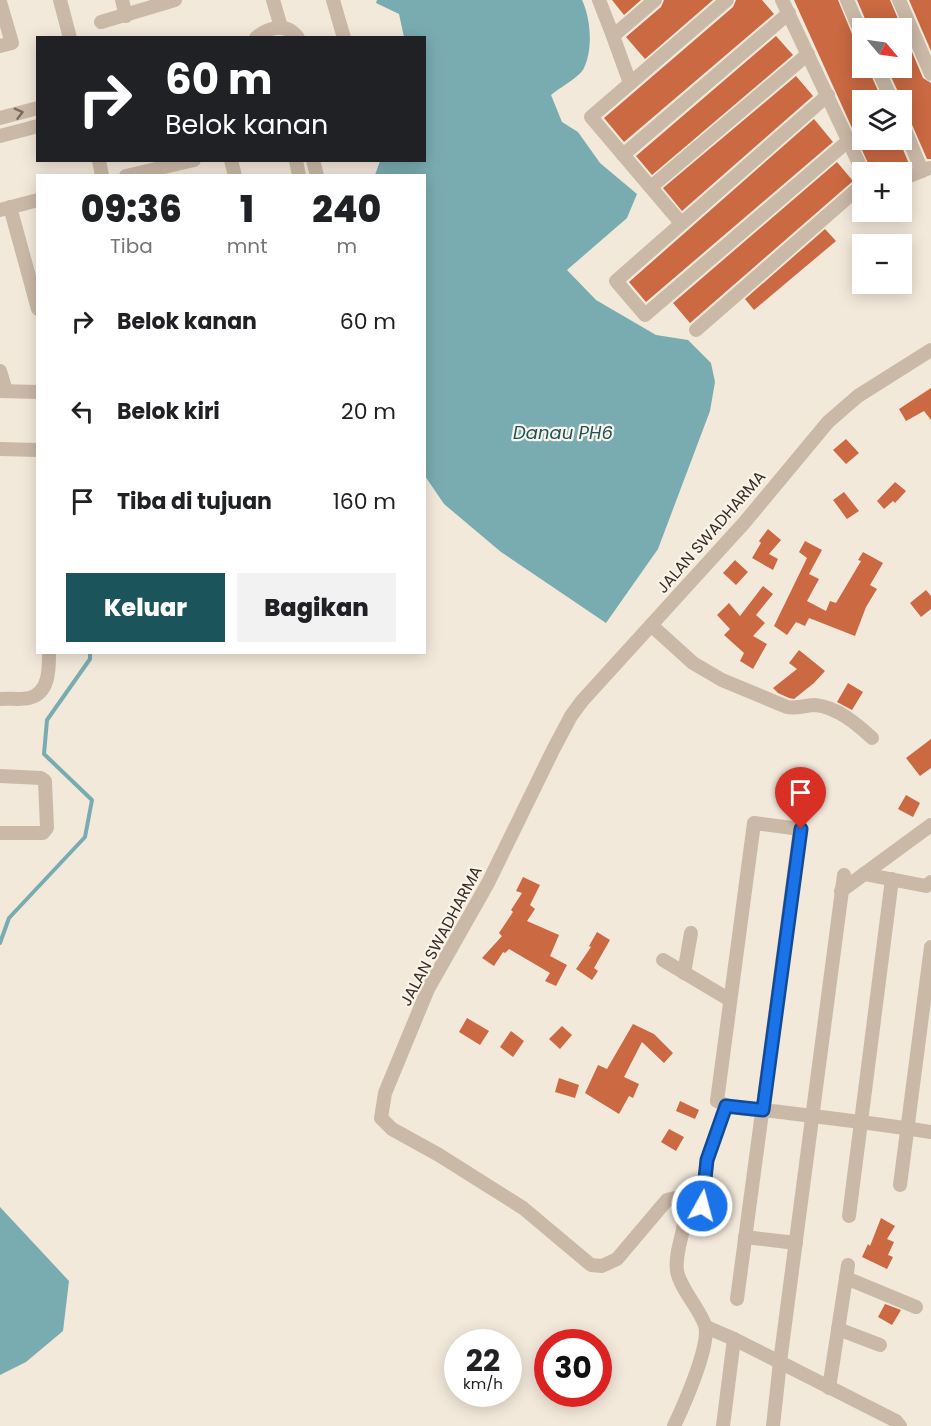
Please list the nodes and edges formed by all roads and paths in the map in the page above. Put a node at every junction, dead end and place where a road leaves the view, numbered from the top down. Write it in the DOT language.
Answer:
graph roads {
  1 [pos="60,0"];
  2 [pos="122,0"];
  3 [pos="175,0"];
  4 [pos="273,0"];
  5 [pos="333,0"];
  6 [pos="599,0"];
  7 [pos="655,0"];
  8 [pos="727,0"];
  9 [pos="782,0"];
  10 [pos="847,0"];
  11 [pos="898,0"];
  12 [pos="0,2"];
  13 [pos="789,13"];
  14 [pos="126,16"];
  15 [pos="855,18"];
  16 [pos="101,22"];
  17 [pos="281,27"];
  18 [pos="69,36"];
  19 [pos="258,36"];
  20 [pos="297,36"];
  21 [pos="343,36"];
  22 [pos="613,36"];
  23 [pos="0,46"];
  24 [pos="808,54"];
  25 [pos="931,74"];
  26 [pos="630,83"];
  27 [pos="828,95"];
  28 [pos="36,109"];
  29 [pos="0,118"];
  30 [pos="36,127"];
  31 [pos="0,136"];
  32 [pos="848,141"];
  33 [pos="912,141"];
  34 [pos="623,155"];
  35 [pos="190,162"];
  36 [pos="858,162"];
  37 [pos="927,169"];
  38 [pos="174,171"];
  39 [pos="145,174"];
  40 [pos="912,175"];
  41 [pos="651,187"];
  42 [pos="852,194"];
  43 [pos="36,201"];
  44 [pos="5,209"];
  45 [pos="681,223"];
  46 [pos="36,303"];
  47 [pos="696,330"];
  48 [pos="931,350"];
  49 [pos="0,371"];
  50 [pos="3,391"];
  51 [pos="36,392"];
  52 [pos="0,449"];
  53 [pos="36,450"];
  54 [pos="651,626"];
  55 [pos="49,654"];
  56 [pos="0,699"];
  57 [pos="872,738"];
  58 [pos="0,776"];
  59 [pos="931,825"];
  60 [pos="0,832"];
  61 [pos="864,874"];
  62 [pos="843,875"];
  63 [pos="892,879"];
  64 [pos="931,882"];
  65 [pos="841,891"];
  66 [pos="691,933"];
  67 [pos="931,946"];
  68 [pos="663,960"];
  69 [pos="684,973"];
  70 [pos="730,1000"];
  71 [pos="726,1106"];
  72 [pos="763,1110"];
  73 [pos="812,1116"];
  74 [pos="861,1122"];
  75 [pos="908,1128"];
  76 [pos="931,1132"];
  77 [pos="900,1185"];
  78 [pos="702,1206"];
  79 [pos="849,1216"];
  80 [pos="745,1237"];
  81 [pos="796,1244"];
  82 [pos="737,1299"];
  83 [pos="916,1307"];
  84 [pos="706,1327"];
  85 [pos="838,1329"];
  86 [pos="735,1340"];
  87 [pos="880,1345"];
  88 [pos="780,1362"];
  89 [pos="829,1388"];
  90 [pos="674,1426"];
  91 [pos="723,1426"];
  92 [pos="773,1426"];
  93 [pos="900,1426"];
  1 -- 18 [label="street"];
  2 -- 14 [label="street"];
  3 -- 14 [label="street"];
  4 -- 17 [label="street"];
  5 -- 21 [label="street"];
  6 -- 22 [label="street"];
  7 -- 22 [label="street"];
  8 -- 26 [label="street"];
  9 -- 13 [label="street"];
  10 -- 15 [label="street"];
  11 -- 25 [label="street"];
  12 -- 23 [label="street"];
  13 -- 24 [label="street"];
  13 -- 34 [label="street"];
  14 -- 16 [label="street"];
  17 -- 19 [label="street"];
  17 -- 20 [label="street"];
  22 -- 26 [label="street"];
  24 -- 27 [label="street"];
  24 -- 41 [label="street"];
  26 -- 34 [label="street"];
  27 -- 32 [label="street"];
  27 -- 45 [label="street"];
  29 -- 28 [label="street, one-way"];
  30 -- 31 [label="street"];
  32 -- 36 [label="street"];
  32 -- 45 [label="street"];
  33 -- 37 [label="street"];
  34 -- 41 [label="street"];
  35 -- 38 [label="street"];
  37 -- 40 [label="street"];
  38 -- 39 [label="street"];
  41 -- 45 [label="street"];
  42 -- 47 [label="street"];
  43 -- 44 [label="street"];
  44 -- 46 [label="street"];
  48 -- 54 [label="street, JALAN SWADHARMA"];
  49 -- 50 [label="street"];
  50 -- 51 [label="street"];
  52 -- 53 [label="street"];
  54 -- 57 [label="street"];
  54 -- 84 [label="street, JALAN SWADHARMA"];
  55 -- 56 [label="street"];
  58 -- 60 [label="street"];
  59 -- 61 [label="street"];
  61 -- 63 [label="street"];
  61 -- 65 [label="street"];
  62 -- 65 [label="street"];
  63 -- 64 [label="street"];
  63 -- 74 [label="street"];
  65 -- 73 [label="street"];
  66 -- 69 [label="street"];
  67 -- 75 [label="street"];
  68 -- 69 [label="street"];
  69 -- 70 [label="street"];
  70 -- 71 [label="street"];
  70 -- 72 [label="street"];
  71 -- 72 [label="street"];
  71 -- 78 [label="street"];
  72 -- 73 [label="street"];
  72 -- 80 [label="street"];
  73 -- 74 [label="street"];
  73 -- 81 [label="street"];
  74 -- 75 [label="street"];
  74 -- 79 [label="street"];
  75 -- 76 [label="street"];
  75 -- 77 [label="street"];
  80 -- 81 [label="street"];
  80 -- 82 [label="street"];
  81 -- 88 [label="street"];
  83 -- 85 [label="street"];
  84 -- 86 [label="street"];
  84 -- 90 [label="street"];
  85 -- 87 [label="street"];
  85 -- 89 [label="street"];
  86 -- 88 [label="street"];
  86 -- 91 [label="street"];
  88 -- 89 [label="street"];
  88 -- 92 [label="street"];
  89 -- 93 [label="street"];
}
